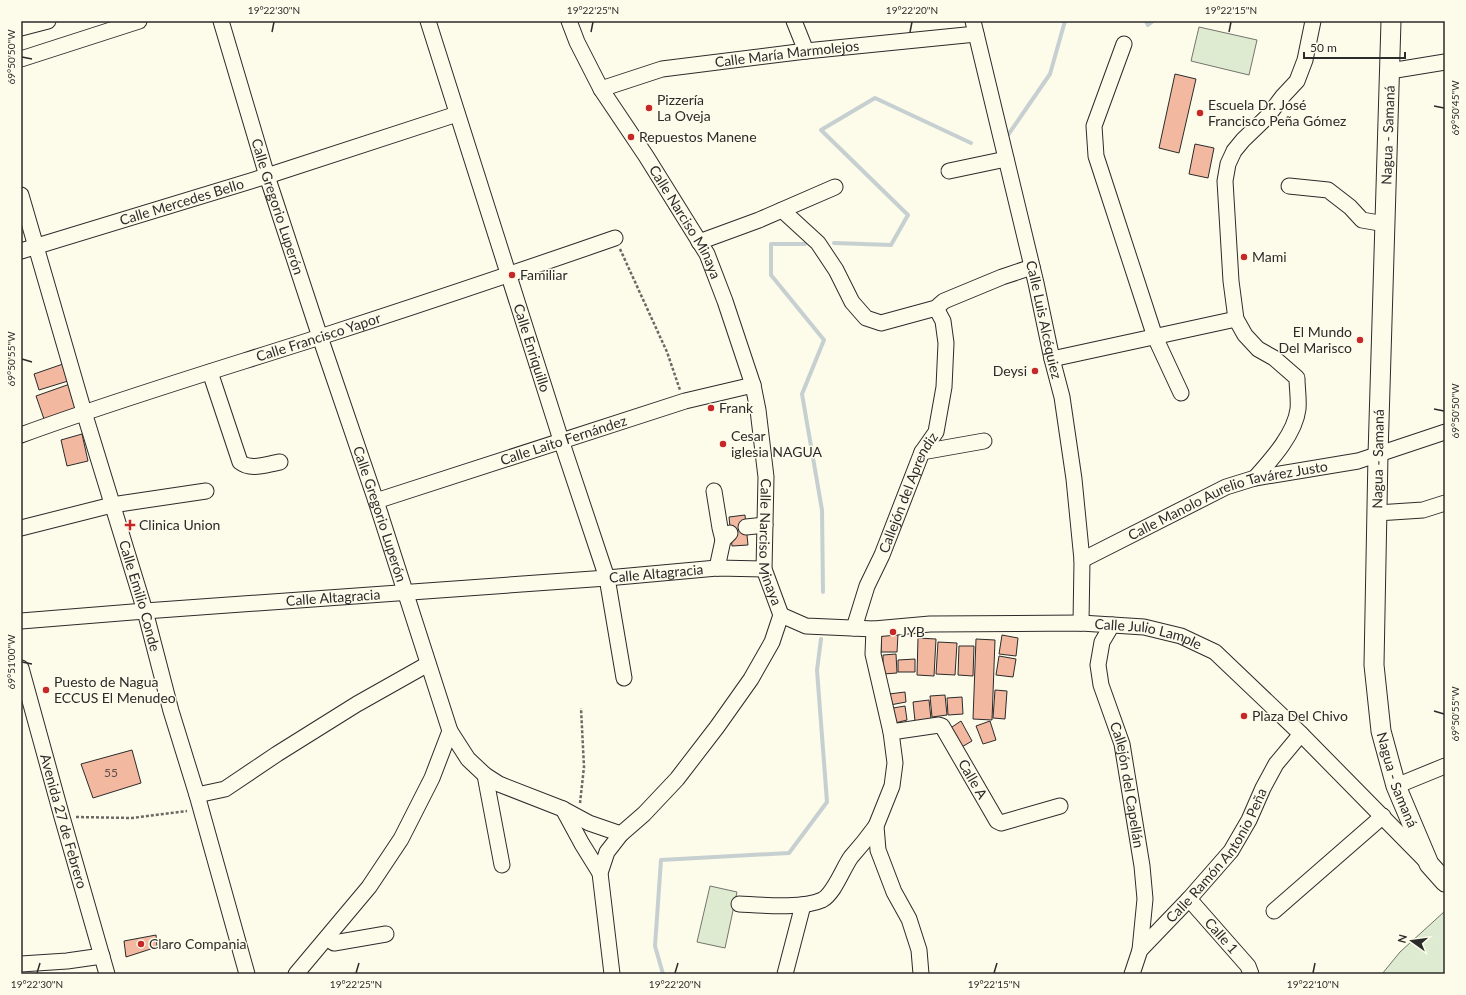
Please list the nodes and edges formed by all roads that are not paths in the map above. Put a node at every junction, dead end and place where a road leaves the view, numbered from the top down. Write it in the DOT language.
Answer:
graph roads {
  1 [pos="48,21"];
  2 [pos="139,21"];
  3 [pos="221,21"];
  4 [pos="428,21"];
  5 [pos="569,21"];
  6 [pos="794,21"];
  7 [pos="1313,21"];
  8 [pos="1391,21"];
  9 [pos="21,28"];
  10 [pos="974,28"];
  11 [pos="1124,44"];
  12 [pos="806,51"];
  13 [pos="21,59"];
  14 [pos="1445,62"];
  15 [pos="1390,71"];
  16 [pos="601,89"];
  17 [pos="457,114"];
  18 [pos="1006,159"];
  19 [pos="949,171"];
  20 [pos="267,176"];
  21 [pos="1289,186"];
  22 [pos="836,187"];
  23 [pos="21,195"];
  24 [pos="782,210"];
  25 [pos="1385,224"];
  26 [pos="615,238"];
  27 [pos="700,242"];
  28 [pos="36,246"];
  29 [pos="21,250"];
  30 [pos="1032,267"];
  31 [pos="508,275"];
  32 [pos="936,308"];
  33 [pos="1236,319"];
  34 [pos="1155,336"];
  35 [pos="320,337"];
  36 [pos="1052,359"];
  37 [pos="210,372"];
  38 [pos="753,385"];
  39 [pos="1181,393"];
  40 [pos="84,412"];
  41 [pos="1445,432"];
  42 [pos="21,435"];
  43 [pos="561,440"];
  44 [pos="984,441"];
  45 [pos="922,452"];
  46 [pos="1378,455"];
  47 [pos="280,462"];
  48 [pos="1256,478"];
  49 [pos="206,491"];
  50 [pos="714,491"];
  51 [pos="376,501"];
  52 [pos="1445,503"];
  53 [pos="112,505"];
  54 [pos="1377,513"];
  55 [pos="765,525"];
  56 [pos="746,527"];
  57 [pos="21,528"];
  58 [pos="1082,560"];
  59 [pos="717,568"];
  60 [pos="764,569"];
  61 [pos="607,578"];
  62 [pos="406,593"];
  63 [pos="145,611"];
  64 [pos="782,615"];
  65 [pos="21,621"];
  66 [pos="1080,623"];
  67 [pos="1112,625"];
  68 [pos="854,628"];
  69 [pos="874,629"];
  70 [pos="428,664"];
  71 [pos="21,668"];
  72 [pos="624,678"];
  73 [pos="450,731"];
  74 [pos="891,732"];
  75 [pos="1301,734"];
  76 [pos="1445,766"];
  77 [pos="485,775"];
  78 [pos="1396,786"];
  79 [pos="197,795"];
  80 [pos="1060,806"];
  81 [pos="563,809"];
  82 [pos="1383,816"];
  83 [pos="876,826"];
  84 [pos="621,834"];
  85 [pos="1429,864"];
  86 [pos="502,865"];
  87 [pos="600,873"];
  88 [pos="1445,882"];
  89 [pos="1189,899"];
  90 [pos="739,904"];
  91 [pos="803,905"];
  92 [pos="1274,911"];
  93 [pos="386,934"];
  94 [pos="327,938"];
  95 [pos="1140,950"];
  96 [pos="102,956"];
  97 [pos="21,964"];
  98 [pos="107,974"];
  99 [pos="247,974"];
  100 [pos="296,974"];
  101 [pos="612,974"];
  102 [pos="785,974"];
  103 [pos="921,974"];
  104 [pos="1132,974"];
  105 [pos="1251,974"];
  1 -- 9 [label="street"];
  2 -- 13 [label="street"];
  3 -- 20 [label="street, Calle Gregorio Luperón"];
  4 -- 17 [label="street, Calle Enriquillo"];
  5 -- 16 [label="street, Calle Narciso Minaya"];
  6 -- 12 [label="street"];
  7 -- 33 [label="street"];
  8 -- 15 [label="main road, Nagua - Samaná"];
  10 -- 12 [label="street, Calle María Marmolejos"];
  10 -- 18 [label="street, Calle Luis Alcéquiez"];
  11 -- 34 [label="street"];
  12 -- 16 [label="street, Calle María Marmolejos"];
  14 -- 15 [label="street"];
  15 -- 25 [label="main road, Nagua - Samaná"];
  16 -- 27 [label="street, Calle Narciso Minaya"];
  17 -- 20 [label="street, Calle Mercedes Bello"];
  17 -- 31 [label="street, Calle Enriquillo"];
  18 -- 19 [label="street"];
  18 -- 30 [label="street, Calle Luis Alcéquiez"];
  20 -- 28 [label="street, Calle Mercedes Bello"];
  20 -- 35 [label="street, Calle Gregorio Luperón"];
  21 -- 25 [label="street"];
  22 -- 24 [label="street"];
  23 -- 28 [label="street, Calle Emilio Conde"];
  24 -- 27 [label="street"];
  24 -- 32 [label="street"];
  25 -- 46 [label="main road, Nagua - Samaná"];
  26 -- 31 [label="street, Calle Francisco Yapor"];
  27 -- 38 [label="street, Calle Narciso Minaya"];
  28 -- 29 [label="street, Calle Mercedes Bello"];
  28 -- 40 [label="street, Calle Emilio Conde"];
  30 -- 32 [label="street"];
  30 -- 36 [label="street, Calle Luis Alcéquiez"];
  31 -- 35 [label="street, Calle Francisco Yapor"];
  31 -- 43 [label="street, Calle Enriquillo"];
  32 -- 45 [label="street, Callejón del Aprendiz"];
  33 -- 34 [label="street"];
  33 -- 48 [label="street"];
  34 -- 36 [label="street"];
  34 -- 39 [label="street"];
  35 -- 37 [label="street, Calle Francisco Yapor"];
  35 -- 51 [label="street, Calle Gregorio Luperón"];
  36 -- 58 [label="street, Calle Luis Alcéquiez"];
  37 -- 40 [label="street, Calle Francisco Yapor"];
  37 -- 47 [label="street"];
  38 -- 43 [label="street, Calle Laito Fernández"];
  38 -- 55 [label="street, Calle Narciso Minaya"];
  40 -- 42 [label="street, Calle Francisco Yapor"];
  40 -- 53 [label="street, Calle Emilio Conde"];
  41 -- 46 [label="street, Calle Manolo Aurelio Tavárez Justo"];
  43 -- 51 [label="street, Calle Laito Fernández"];
  43 -- 61 [label="street, Calle Enriquillo"];
  44 -- 45 [label="street"];
  45 -- 68 [label="street, Callejón del Aprendiz"];
  46 -- 48 [label="street, Calle Manolo Aurelio Tavárez Justo"];
  46 -- 54 [label="main road, Nagua - Samaná"];
  48 -- 58 [label="street, Calle Manolo Aurelio Tavárez Justo"];
  49 -- 53 [label="street"];
  50 -- 59 [label="street"];
  51 -- 62 [label="street, Calle Gregorio Luperón"];
  52 -- 54 [label="street"];
  53 -- 57 [label="street"];
  53 -- 63 [label="street, Calle Emilio Conde"];
  54 -- 78 [label="main road, Nagua - Samaná"];
  55 -- 56 [label="street"];
  55 -- 60 [label="street, Calle Narciso Minaya"];
  58 -- 66 [label="street, Calle Luis Alcéquiez"];
  59 -- 60 [label="street, Calle Altagracia"];
  59 -- 61 [label="street, Calle Altagracia"];
  60 -- 64 [label="street, Calle Narciso Minaya"];
  61 -- 62 [label="street, Calle Altagracia"];
  61 -- 72 [label="street, Calle Enriquillo"];
  62 -- 63 [label="street, Calle Altagracia"];
  62 -- 70 [label="street, Calle Gregorio Luperón"];
  63 -- 65 [label="street, Calle Altagracia"];
  63 -- 79 [label="street, Calle Emilio Conde"];
  64 -- 68 [label="street, Calle Julio Lample"];
  64 -- 84 [label="street, Calle Narciso Minaya"];
  66 -- 67 [label="street, Calle Julio Lample"];
  66 -- 69 [label="street, Calle Julio Lample"];
  67 -- 75 [label="street, Calle Julio Lample"];
  67 -- 95 [label="street, Callejón del Capellán"];
  68 -- 69 [label="street, Calle Julio Lample"];
  69 -- 74 [label="street"];
  70 -- 73 [label="street, Calle Gregorio Luperón"];
  70 -- 79 [label="street"];
  71 -- 96 [label="street, Avenida 27 de Febrero"];
  73 -- 77 [label="street, Calle Gregorio Luperón"];
  73 -- 94 [label="street"];
  74 -- 80 [label="street, Calle A"];
  74 -- 83 [label="street"];
  75 -- 82 [label="street, Calle Julio Lample"];
  75 -- 89 [label="street, Calle Ramón Antonio Peña"];
  76 -- 78 [label="street"];
  77 -- 81 [label="street, Calle Gregorio Luperón"];
  77 -- 86 [label="street"];
  78 -- 85 [label="main road, Nagua - Samaná"];
  79 -- 99 [label="street, Calle Emilio Conde"];
  81 -- 84 [label="street, Calle Gregorio Luperón"];
  81 -- 87 [label="street"];
  82 -- 85 [label="street, Calle Julio Lample"];
  82 -- 92 [label="street"];
  83 -- 91 [label="street"];
  83 -- 103 [label="street"];
  84 -- 87 [label="street, Calle Narciso Minaya"];
  85 -- 88 [label="main road, Nagua - Samaná"];
  87 -- 101 [label="street, Calle Narciso Minaya"];
  89 -- 95 [label="street, Calle Ramón Antonio Peña"];
  89 -- 105 [label="street, Calle 1"];
  90 -- 91 [label="street"];
  91 -- 102 [label="street"];
  93 -- 94 [label="street"];
  94 -- 100 [label="street"];
  95 -- 104 [label="street, Calle Ramón Antonio Peña"];
  96 -- 97 [label="street"];
  96 -- 98 [label="street, Avenida 27 de Febrero"];
}
